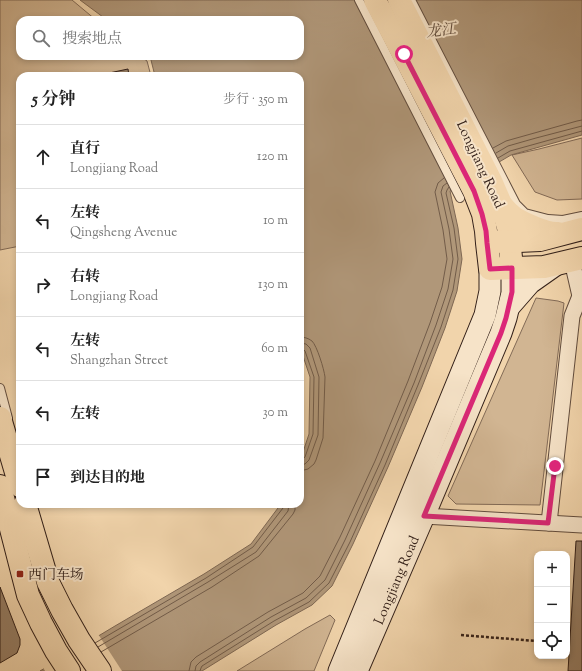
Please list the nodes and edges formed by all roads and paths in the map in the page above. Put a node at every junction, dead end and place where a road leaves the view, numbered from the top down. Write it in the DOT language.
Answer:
graph roads {
  1 [pos="358,0"];
  2 [pos="375,0"];
  3 [pos="399,0"];
  4 [pos="411,0"];
  5 [pos="482,187"];
  6 [pos="501,204"];
  7 [pos="578,225"];
  8 [pos="509,241"];
  9 [pos="487,243"];
  10 [pos="570,261"];
  11 [pos="512,268"];
  12 [pos="490,269"];
  13 [pos="581,296"];
  14 [pos="509,307"];
  15 [pos="0,388"];
  16 [pos="0,418"];
  17 [pos="16,446"];
  18 [pos="16,472"];
  19 [pos="0,486"];
  20 [pos="26,508"];
  21 [pos="33,508"];
  22 [pos="424,516"];
  23 [pos="548,523"];
  24 [pos="582,525"];
  25 [pos="6,536"];
  26 [pos="461,635"];
  27 [pos="78,638"];
  28 [pos="534,641"];
  29 [pos="69,671"];
  30 [pos="100,671"];
  31 [pos="339,671"];
  32 [pos="357,671"];
  1 -- 5 [label="lane"];
  2 -- 5 [label="main road, Longjiang Road"];
  3 -- 5 [label="main road, Longjiang Road"];
  4 -- 5 [label="lane"];
  5 -- 6 [label="main road, Longjiang Road"];
  5 -- 7 [label="lane"];
  5 -- 9 [label="main road, Longjiang Road"];
  6 -- 7 [label="main road"];
  6 -- 8 [label="main road, Longjiang Road"];
  7 -- 8 [label="main road"];
  8 -- 9 [label="main road"];
  8 -- 11 [label="main road, Longjiang Road"];
  9 -- 12 [label="main road, Longjiang Road"];
  10 -- 11 [label="main road"];
  10 -- 13 [label="street"];
  10 -- 14 [label="main road"];
  11 -- 12 [label="main road"];
  11 -- 14 [label="main road, Longjiang Road"];
  12 -- 31 [label="main road, Longjiang Road"];
  13 -- 23 [label="street"];
  14 -- 22 [label="main road, Longjiang Road"];
  15 -- 17 [label="lane"];
  16 -- 18 [label="main road"];
  19 -- 25 [label="main road"];
  20 -- 27 [label="main road"];
  21 -- 27 [label="lane"];
  22 -- 23 [label="street"];
  22 -- 32 [label="main road, Longjiang Road"];
  23 -- 24 [label="street"];
  25 -- 29 [label="main road"];
  26 -- 28 [label="path"];
  27 -- 30 [label="main road"];
}
